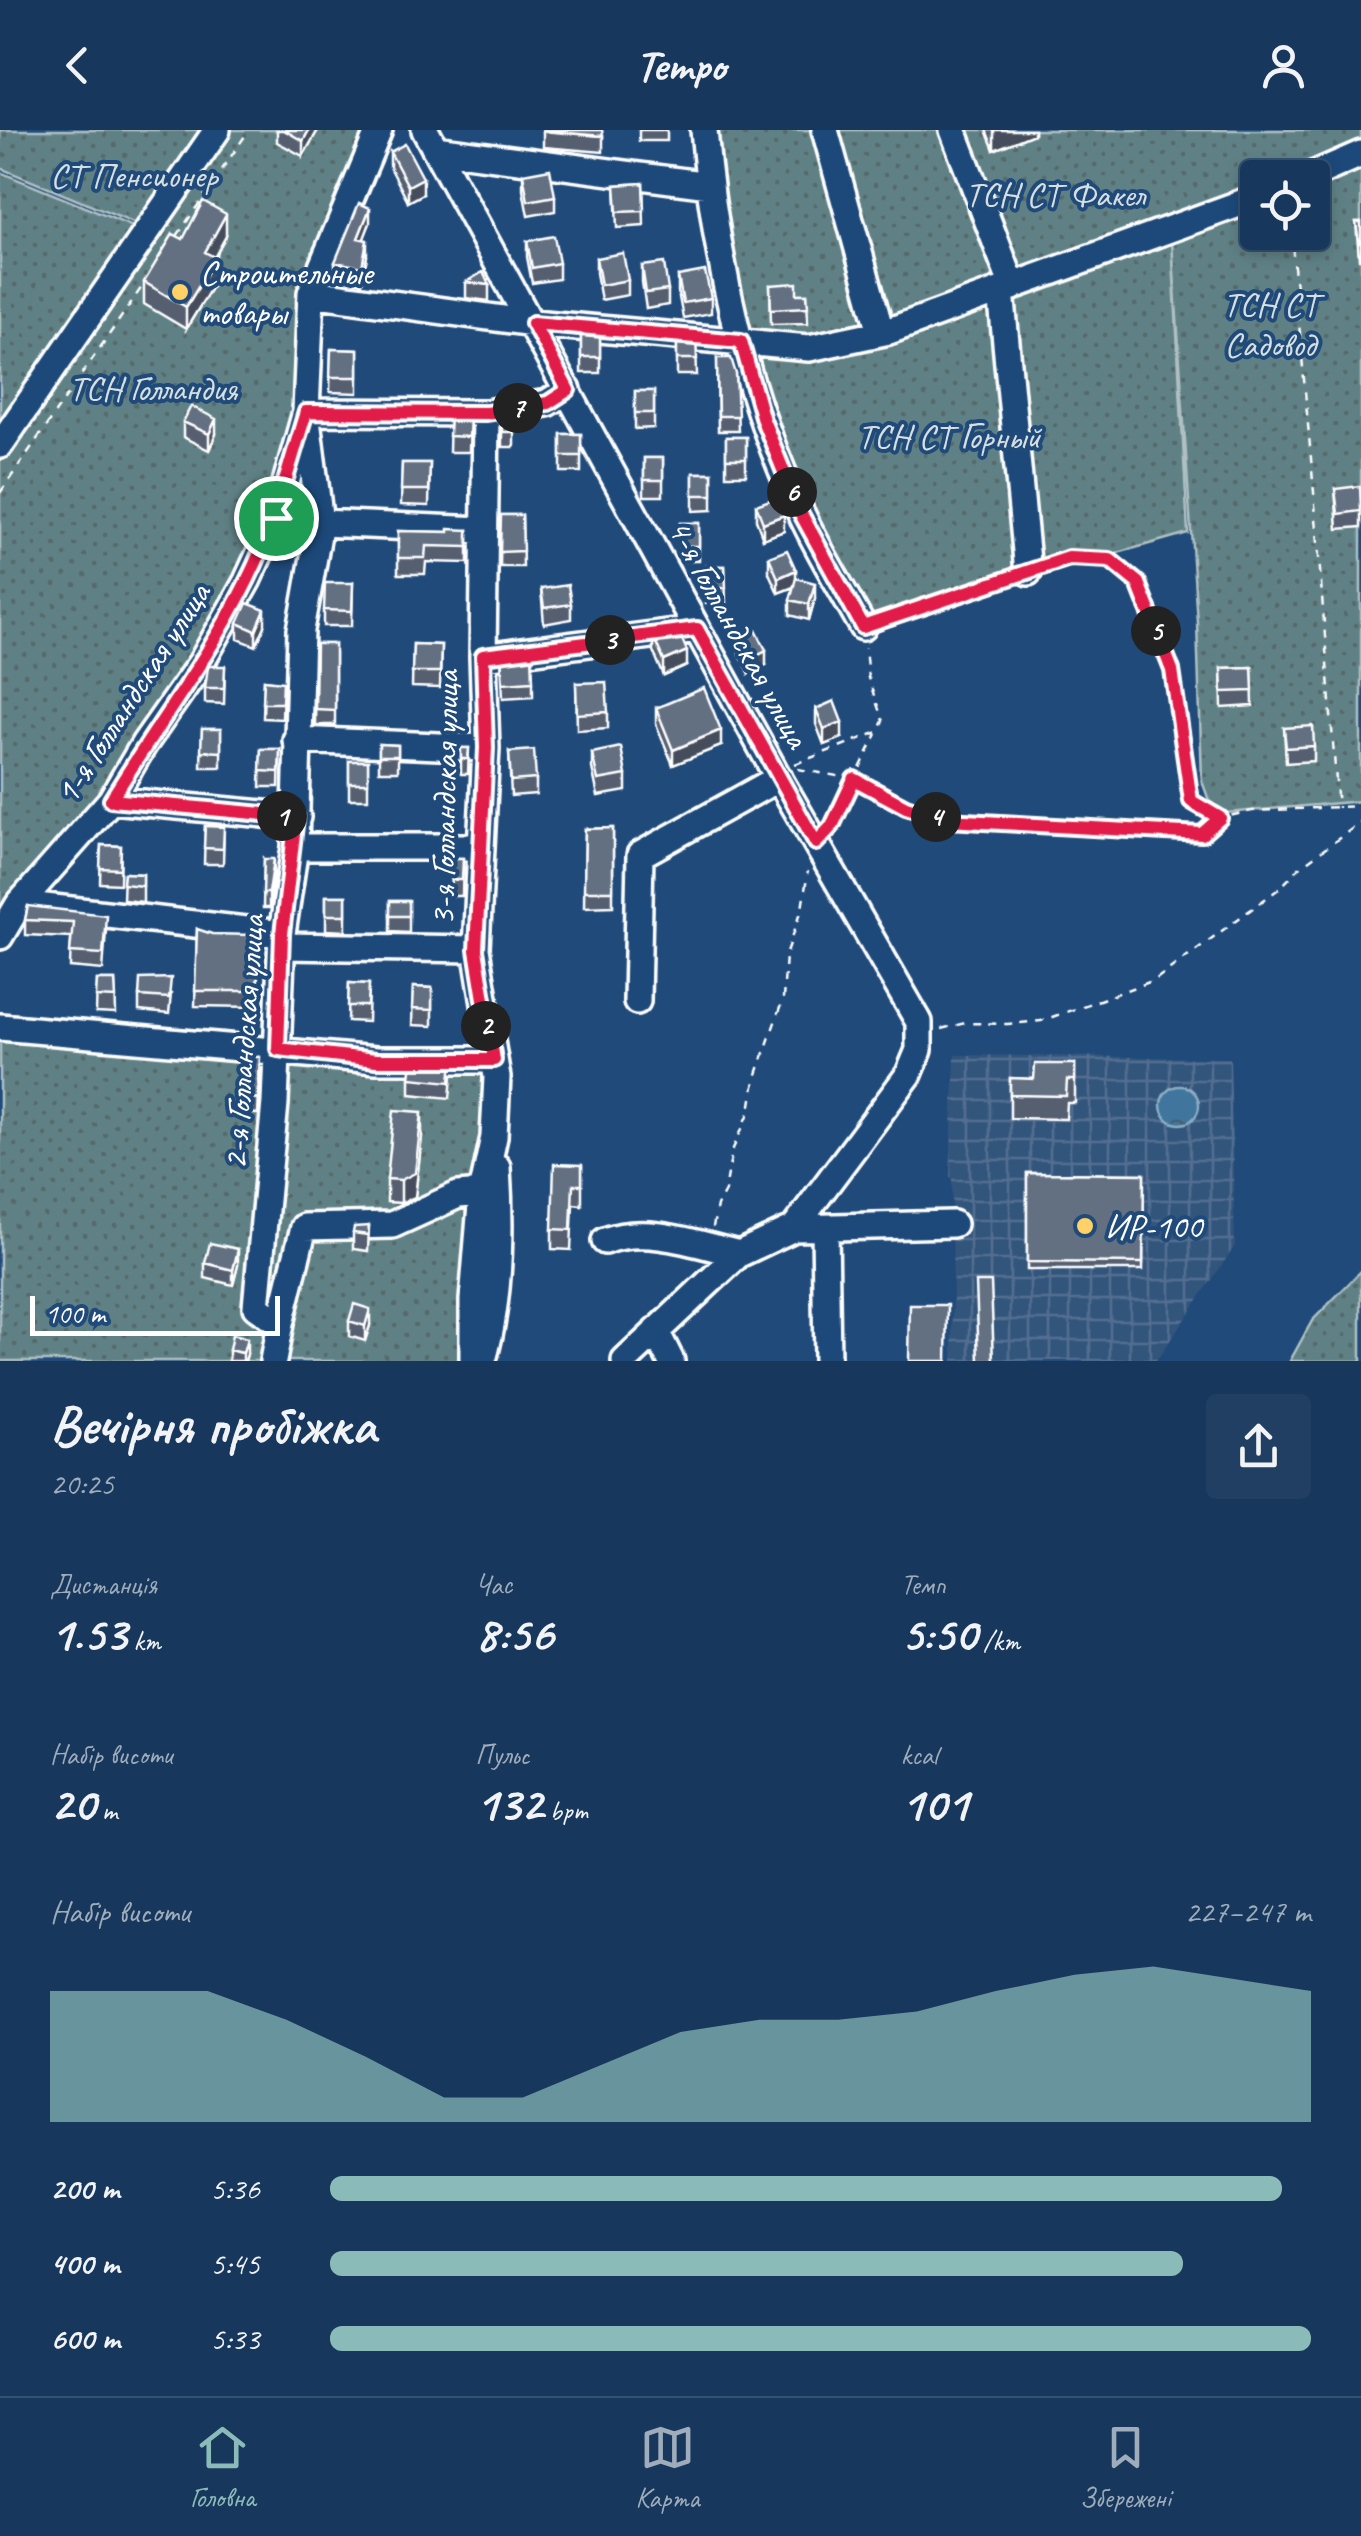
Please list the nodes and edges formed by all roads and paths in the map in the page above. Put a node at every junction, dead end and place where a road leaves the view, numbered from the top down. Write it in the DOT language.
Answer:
graph roads {
  1 [pos="218,130"];
  2 [pos="249,130"];
  3 [pos="379,130"];
  4 [pos="704,130"];
  5 [pos="825,130"];
  6 [pos="953,130"];
  7 [pos="430,139"];
  8 [pos="1361,154"];
  9 [pos="1330,168"];
  10 [pos="709,185"];
  11 [pos="1240,204"];
  12 [pos="175,238"];
  13 [pos="1293,250"];
  14 [pos="153,270"];
  15 [pos="1007,289"];
  16 [pos="311,292"];
  17 [pos="533,323"];
  18 [pos="881,332"];
  19 [pos="741,341"];
  20 [pos="568,390"];
  21 [pos="306,412"];
  22 [pos="486,413"];
  23 [pos="0,446"];
  24 [pos="0,493"];
  25 [pos="320,523"];
  26 [pos="483,530"];
  27 [pos="1028,572"];
  28 [pos="863,627"];
  29 [pos="697,629"];
  30 [pos="483,656"];
  31 [pos="878,732"];
  32 [pos="296,740"];
  33 [pos="486,748"];
  34 [pos="783,773"];
  35 [pos="854,779"];
  36 [pos="111,800"];
  37 [pos="1361,806"];
  38 [pos="1338,808"];
  39 [pos="296,817"];
  40 [pos="1220,818"];
  41 [pos="1361,822"];
  42 [pos="816,843"];
  43 [pos="295,847"];
  44 [pos="480,848"];
  45 [pos="19,904"];
  46 [pos="0,936"];
  47 [pos="282,940"];
  48 [pos="476,950"];
  49 [pos="636,1001"];
  50 [pos="0,1027"];
  51 [pos="919,1044"];
  52 [pos="278,1049"];
  53 [pos="494,1060"];
  54 [pos="494,1137"];
  55 [pos="482,1193"];
  56 [pos="953,1224"];
  57 [pos="794,1228"];
  58 [pos="826,1228"];
  59 [pos="604,1241"];
  60 [pos="710,1247"];
  61 [pos="740,1254"];
  62 [pos="280,1324"];
  63 [pos="656,1332"];
  64 [pos="272,1361"];
  65 [pos="473,1361"];
  66 [pos="482,1361"];
  67 [pos="624,1361"];
  68 [pos="672,1361"];
  69 [pos="828,1361"];
  1 -- 23 [label="street"];
  2 -- 12 [label="path"];
  3 -- 16 [label="street, 2-я Голландская улица"];
  4 -- 10 [label="street"];
  5 -- 18 [label="street"];
  6 -- 15 [label="street"];
  7 -- 10 [label="street"];
  7 -- 17 [label="street, 4-я Голландская улица"];
  8 -- 9 [label="street"];
  10 -- 19 [label="street"];
  11 -- 15 [label="street"];
  13 -- 38 [label="path"];
  14 -- 24 [label="path"];
  15 -- 18 [label="street"];
  15 -- 27 [label="street"];
  16 -- 17 [label="street"];
  16 -- 21 [label="street, 2-я Голландская улица"];
  17 -- 19 [label="street"];
  17 -- 20 [label="street, 4-я Голландская улица"];
  18 -- 19 [label="street"];
  19 -- 28 [label="street"];
  20 -- 22 [label="street"];
  20 -- 29 [label="street, 4-я Голландская улица"];
  21 -- 22 [label="street"];
  21 -- 25 [label="street, 2-я Голландская улица"];
  21 -- 36 [label="street, 1-я Голландская улица"];
  22 -- 26 [label="street, 3-я Голландская улица"];
  25 -- 26 [label="street"];
  25 -- 32 [label="street, 2-я Голландская улица"];
  26 -- 30 [label="street, 3-я Голландская улица"];
  27 -- 28 [label="path"];
  27 -- 40 [label="path"];
  28 -- 31 [label="path"];
  29 -- 30 [label="street"];
  29 -- 34 [label="street, 4-я Голландская улица"];
  30 -- 33 [label="street, 3-я Голландская улица"];
  31 -- 34 [label="path"];
  31 -- 35 [label="path"];
  32 -- 33 [label="street"];
  32 -- 39 [label="street, 2-я Голландская улица"];
  33 -- 44 [label="street, 3-я Голландская улица"];
  34 -- 35 [label="path"];
  34 -- 42 [label="street, 4-я Голландская улица"];
  34 -- 49 [label="street"];
  35 -- 40 [label="path"];
  35 -- 42 [label="path"];
  36 -- 39 [label="street"];
  36 -- 45 [label="street, 1-я Голландская улица"];
  37 -- 38 [label="path"];
  38 -- 40 [label="path"];
  39 -- 43 [label="street, 2-я Голландская улица"];
  41 -- 51 [label="path"];
  42 -- 51 [label="street, 4-я Голландская улица"];
  42 -- 60 [label="path"];
  43 -- 44 [label="street"];
  43 -- 47 [label="street, 2-я Голландская улица"];
  44 -- 48 [label="street, 3-я Голландская улица"];
  45 -- 46 [label="street, 1-я Голландская улица"];
  45 -- 47 [label="street"];
  47 -- 48 [label="street"];
  47 -- 52 [label="street, 2-я Голландская улица"];
  48 -- 53 [label="street, 3-я Голландская улица"];
  50 -- 52 [label="street"];
  51 -- 57 [label="street"];
  52 -- 53 [label="street"];
  52 -- 62 [label="street, 2-я Голландская улица"];
  53 -- 54 [label="street, 3-я Голландская улица"];
  54 -- 55 [label="street, 3-я Голландская улица"];
  54 -- 66 [label="street"];
  55 -- 62 [label="street"];
  55 -- 65 [label="street, 3-я Голландская улица"];
  56 -- 58 [label="street"];
  57 -- 58 [label="street"];
  57 -- 61 [label="street"];
  58 -- 69 [label="street"];
  59 -- 60 [label="street"];
  60 -- 61 [label="street"];
  61 -- 63 [label="street"];
  62 -- 64 [label="street"];
  63 -- 67 [label="street"];
  63 -- 68 [label="street"];
}
